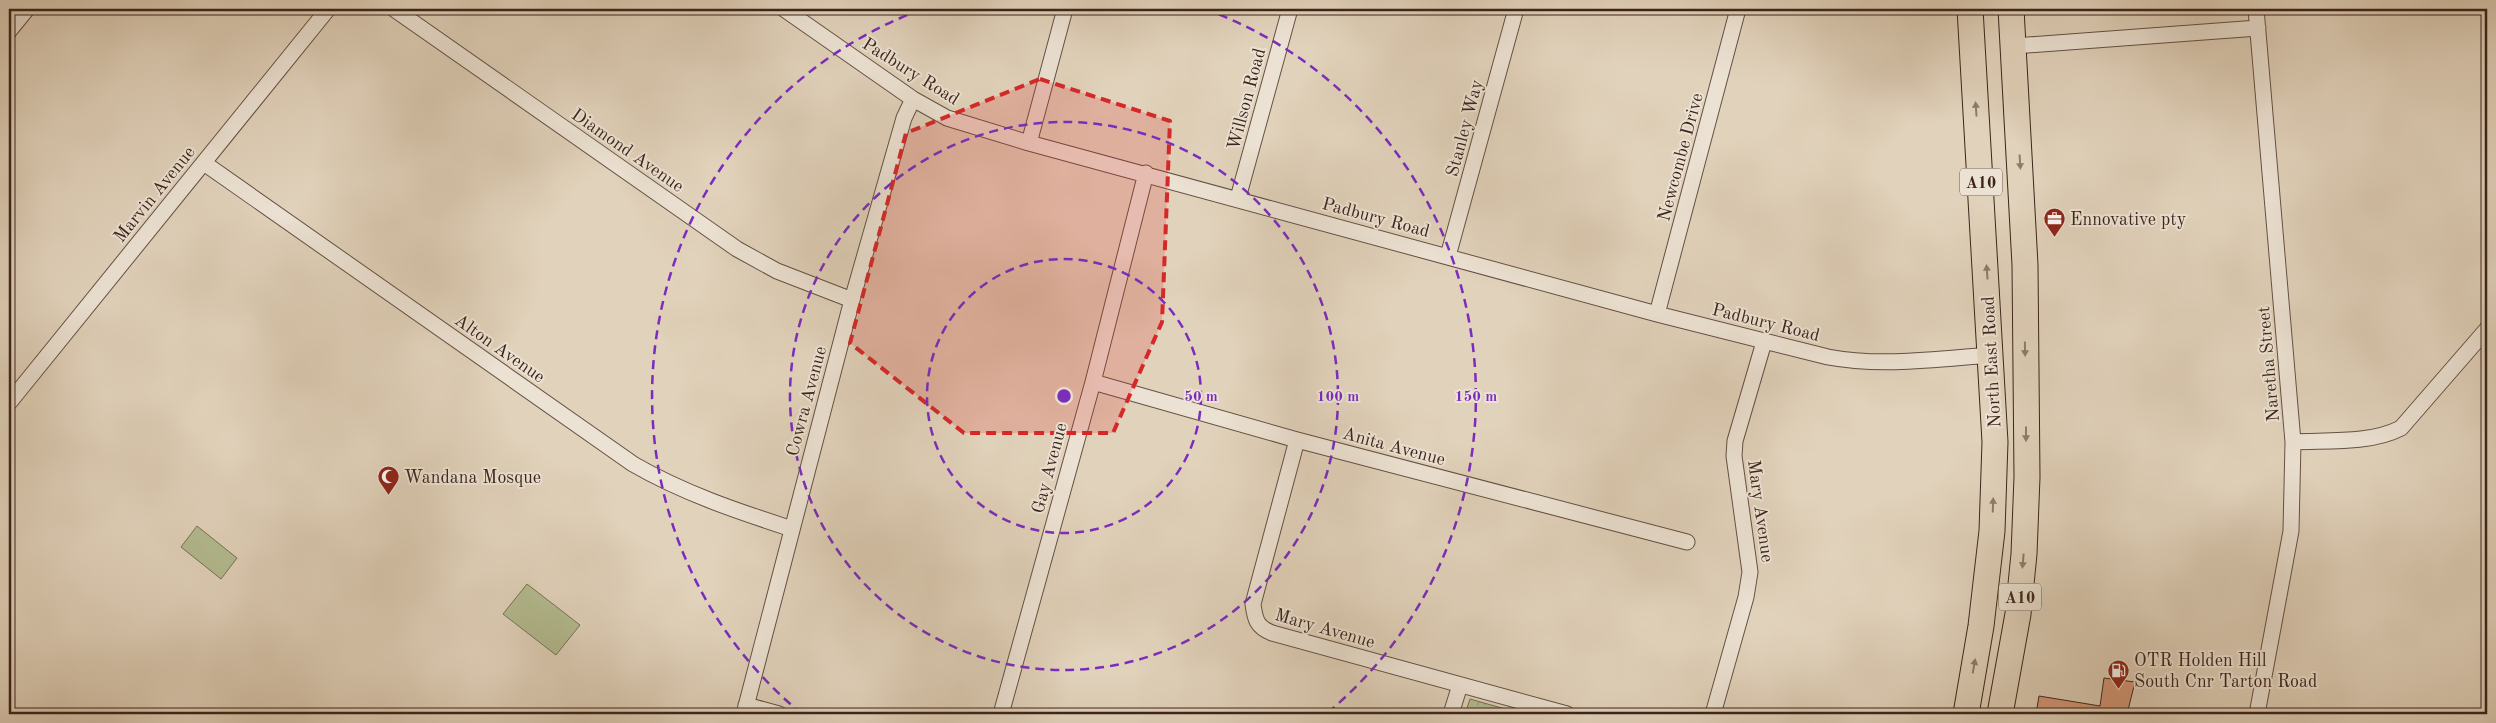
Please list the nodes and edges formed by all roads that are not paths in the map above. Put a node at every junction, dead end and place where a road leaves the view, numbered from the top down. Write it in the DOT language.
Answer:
graph roads {
  1 [pos="27,9"];
  2 [pos="328,9"];
  3 [pos="394,9"];
  4 [pos="1065,9"];
  5 [pos="1290,9"];
  6 [pos="1516,9"];
  7 [pos="1738,9"];
  8 [pos="1970,9"];
  9 [pos="2011,9"];
  10 [pos="2256,9"];
  11 [pos="791,11"];
  12 [pos="2258,28"];
  13 [pos="9,31"];
  14 [pos="2015,46"];
  15 [pos="913,99"];
  16 [pos="1029,142"];
  17 [pos="204,163"];
  18 [pos="1146,173"];
  19 [pos="1238,198"];
  20 [pos="1448,256"];
  21 [pos="2024,265"];
  22 [pos="852,300"];
  23 [pos="1657,314"];
  24 [pos="2487,329"];
  25 [pos="1764,342"];
  26 [pos="1991,355"];
  27 [pos="1093,382"];
  28 [pos="2026,391"];
  29 [pos="9,403"];
  30 [pos="1297,440"];
  31 [pos="2293,442"];
  32 [pos="792,529"];
  33 [pos="1687,542"];
  34 [pos="1460,685"];
  35 [pos="745,710"];
  36 [pos="779,714"];
  37 [pos="1001,714"];
  38 [pos="1451,714"];
  39 [pos="1564,714"];
  40 [pos="1713,714"];
  41 [pos="1966,714"];
  42 [pos="2000,714"];
  43 [pos="2257,714"];
  1 -- 13 [label="street"];
  2 -- 17 [label="street, Marvin Avenue"];
  3 -- 22 [label="street, Diamond Avenue"];
  4 -- 16 [label="street"];
  5 -- 19 [label="street, Willson Road"];
  6 -- 20 [label="street, Stanley Way"];
  7 -- 23 [label="street, Newcombe Drive"];
  26 -- 8 [label="highway, North East Road / A10, one-way"];
  9 -- 14 [label="highway, North East Road / A10"];
  10 -- 12 [label="street, Naretha Street"];
  11 -- 15 [label="street, Padbury Road"];
  12 -- 14 [label="street"];
  12 -- 31 [label="street, Naretha Street"];
  14 -- 21 [label="highway, North East Road / A10, one-way"];
  15 -- 16 [label="street, Padbury Road"];
  15 -- 22 [label="street, Cowra Avenue"];
  16 -- 18 [label="street, Padbury Road"];
  17 -- 29 [label="street, Marvin Avenue"];
  17 -- 32 [label="street, Alton Avenue"];
  18 -- 19 [label="street, Padbury Road"];
  18 -- 27 [label="street, Gay Avenue"];
  19 -- 20 [label="street, Padbury Road"];
  20 -- 23 [label="street, Padbury Road"];
  21 -- 26 [label="highway"];
  21 -- 28 [label="highway, North East Road / A10, one-way"];
  22 -- 32 [label="street, Cowra Avenue"];
  23 -- 25 [label="street, Padbury Road"];
  24 -- 31 [label="street"];
  25 -- 26 [label="street, Padbury Road"];
  25 -- 40 [label="street, Mary Avenue"];
  26 -- 28 [label="highway"];
  41 -- 26 [label="highway, North East Road / A10, one-way"];
  27 -- 30 [label="street, Anita Avenue"];
  27 -- 37 [label="street, Gay Avenue"];
  28 -- 42 [label="highway, North East Road / A10, one-way"];
  30 -- 33 [label="street, Anita Avenue"];
  30 -- 34 [label="street, Mary Avenue"];
  31 -- 43 [label="street, Naretha Street"];
  32 -- 35 [label="street, Cowra Avenue"];
  34 -- 38 [label="street"];
  34 -- 39 [label="street, Mary Avenue"];
  35 -- 36 [label="street"];
}
